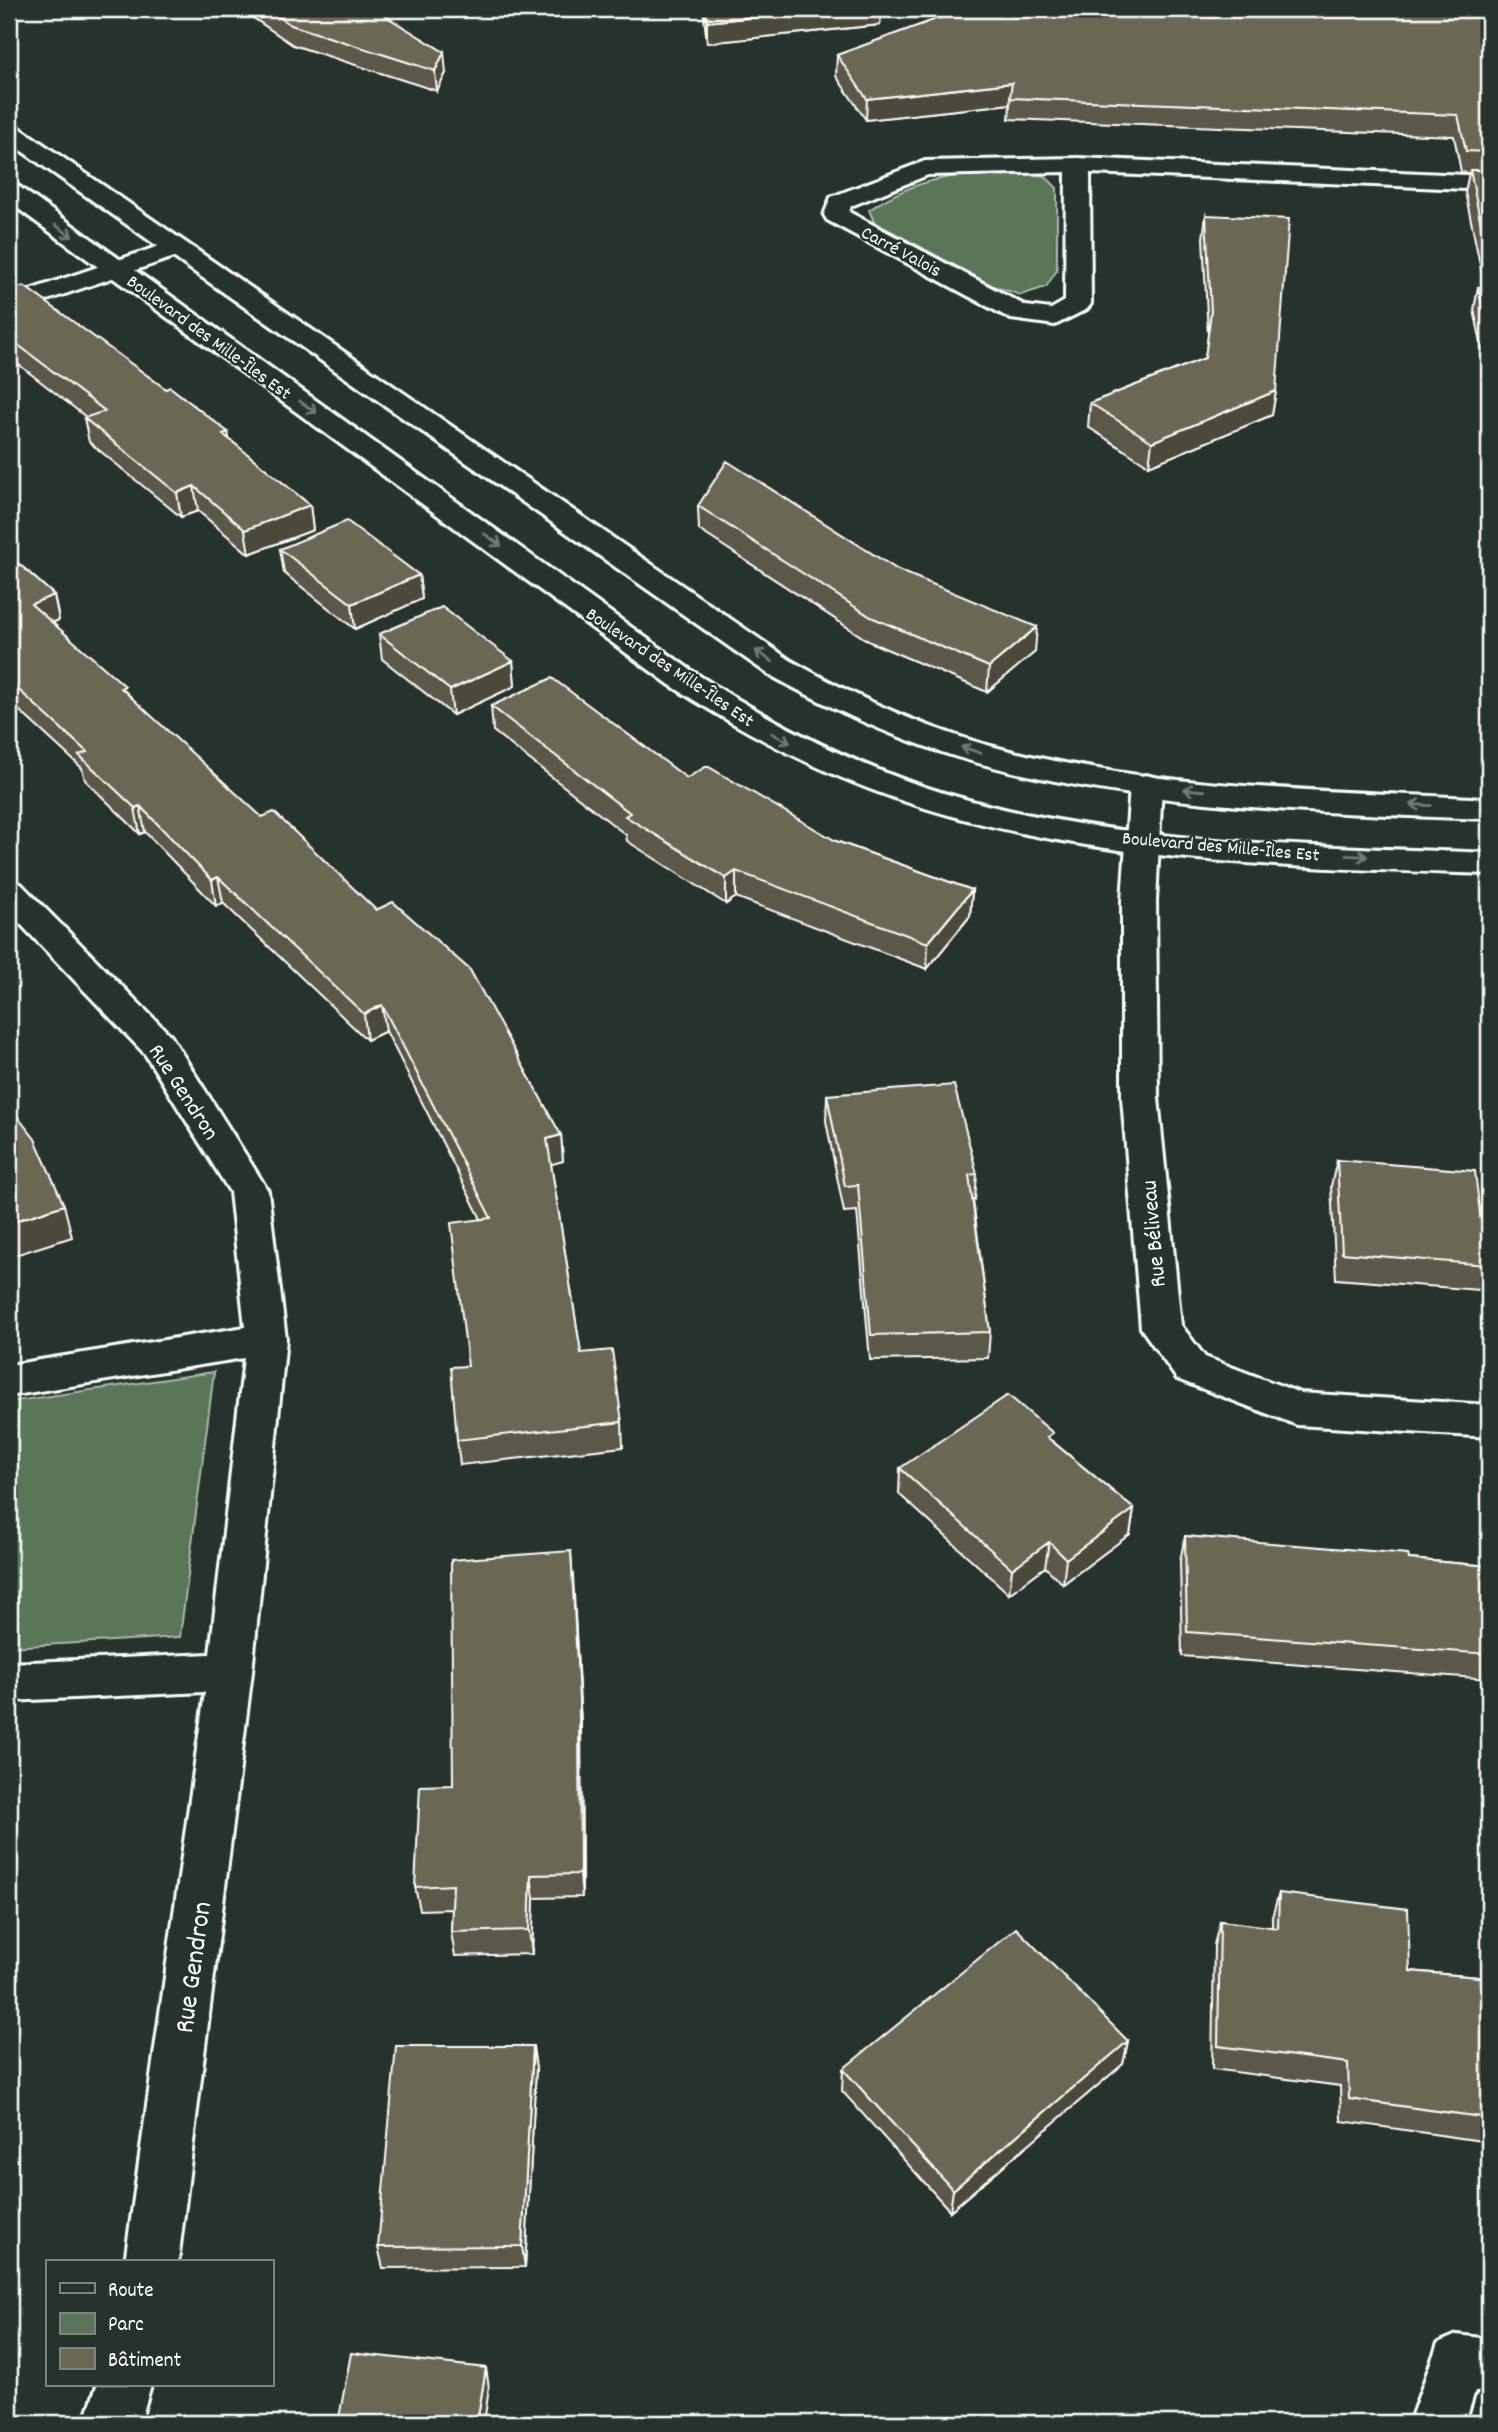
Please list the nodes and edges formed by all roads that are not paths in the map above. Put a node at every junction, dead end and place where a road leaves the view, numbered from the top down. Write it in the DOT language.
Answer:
graph roads {
  1 [pos="9,131"];
  2 [pos="1078,165"];
  3 [pos="1489,183"];
  4 [pos="9,191"];
  5 [pos="177,248"];
  6 [pos="117,269"];
  7 [pos="9,305"];
  8 [pos="1146,785"];
  9 [pos="1489,809"];
  10 [pos="1142,841"];
  11 [pos="1489,864"];
  12 [pos="9,892"];
  13 [pos="266,1339"];
  14 [pos="9,1380"];
  15 [pos="1489,1421"];
  16 [pos="230,1672"];
  17 [pos="9,1682"];
  18 [pos="152,2260"];
  19 [pos="1489,2366"];
  20 [pos="124,2386"];
  21 [pos="112,2423"];
  22 [pos="1437,2423"];
  1 -- 5 [label="street"];
  2 -- 2 [label="street, Carré Valois"];
  2 -- 3 [label="street, Carré Valois"];
  4 -- 6 [label="street, Boulevard des Mille-Îles Est, one-way"];
  5 -- 6 [label="street"];
  8 -- 5 [label="street, one-way"];
  6 -- 7 [label="street"];
  6 -- 10 [label="street, Boulevard des Mille-Îles Est, one-way"];
  9 -- 8 [label="street, one-way"];
  8 -- 10 [label="street, Rue Béliveau"];
  10 -- 11 [label="street, Boulevard des Mille-Îles Est, one-way"];
  10 -- 15 [label="street, Rue Béliveau"];
  12 -- 13 [label="street, Rue Gendron"];
  13 -- 14 [label="street"];
  13 -- 16 [label="street, Rue Gendron"];
  16 -- 17 [label="street"];
  16 -- 18 [label="street, Rue Gendron"];
  19 -- 22 [label="street"];
  20 -- 21 [label="street"];
}
